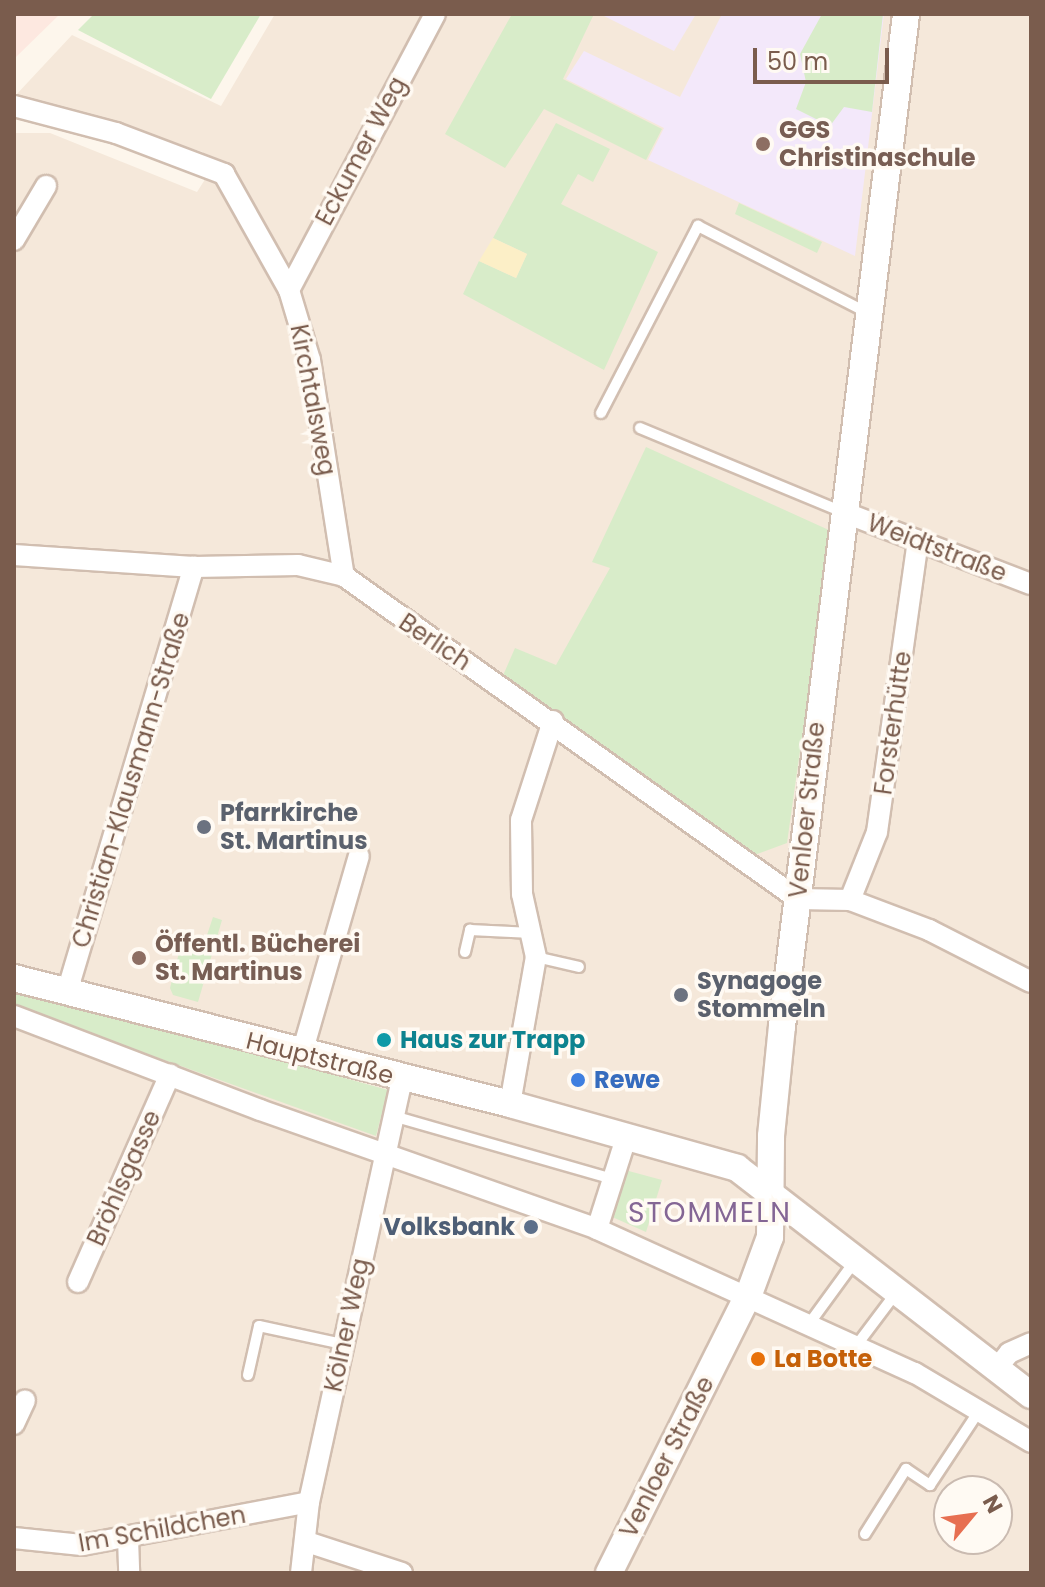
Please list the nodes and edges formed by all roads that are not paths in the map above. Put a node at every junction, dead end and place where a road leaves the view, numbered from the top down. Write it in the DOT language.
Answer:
graph roads {
  1 [pos="435,14"];
  2 [pos="906,14"];
  3 [pos="14,106"];
  4 [pos="46,186"];
  5 [pos="14,240"];
  6 [pos="289,290"];
  7 [pos="866,312"];
  8 [pos="601,413"];
  9 [pos="640,428"];
  10 [pos="843,512"];
  11 [pos="918,541"];
  12 [pos="14,555"];
  13 [pos="194,567"];
  14 [pos="344,576"];
  15 [pos="1031,584"];
  16 [pos="553,721"];
  17 [pos="359,856"];
  18 [pos="798,899"];
  19 [pos="850,900"];
  20 [pos="532,933"];
  21 [pos="465,952"];
  22 [pos="536,957"];
  23 [pos="579,967"];
  24 [pos="14,978"];
  25 [pos="1031,982"];
  26 [pos="67,992"];
  27 [pos="14,1016"];
  28 [pos="302,1053"];
  29 [pos="170,1074"];
  30 [pos="402,1079"];
  31 [pos="510,1104"];
  32 [pos="393,1116"];
  33 [pos="626,1138"];
  34 [pos="384,1154"];
  35 [pos="613,1179"];
  36 [pos="770,1193"];
  37 [pos="597,1229"];
  38 [pos="855,1261"];
  39 [pos="78,1282"];
  40 [pos="898,1292"];
  41 [pos="749,1294"];
  42 [pos="809,1324"];
  43 [pos="1031,1343"];
  44 [pos="343,1344"];
  45 [pos="856,1346"];
  46 [pos="997,1368"];
  47 [pos="248,1375"];
  48 [pos="1031,1395"];
  49 [pos="25,1400"];
  50 [pos="979,1411"];
  51 [pos="14,1424"];
  52 [pos="1031,1442"];
  53 [pos="309,1502"];
  54 [pos="865,1534"];
  55 [pos="14,1538"];
  56 [pos="128,1538"];
  57 [pos="307,1542"];
  58 [pos="129,1573"];
  59 [pos="301,1573"];
  60 [pos="402,1573"];
  61 [pos="609,1573"];
  1 -- 6 [label="street, Eckumer Weg"];
  2 -- 7 [label="street, Venloer Straße"];
  3 -- 6 [label="street, Kirchtalsweg"];
  4 -- 5 [label="street"];
  6 -- 14 [label="street, Kirchtalsweg"];
  7 -- 8 [label="lane"];
  7 -- 10 [label="street, Venloer Straße"];
  9 -- 10 [label="lane"];
  10 -- 11 [label="street, Weidtstraße"];
  10 -- 18 [label="street, Venloer Straße"];
  11 -- 15 [label="street, Weidtstraße"];
  11 -- 19 [label="street, Forsterhütte"];
  12 -- 13 [label="street, Berlich"];
  13 -- 14 [label="street, Berlich"];
  13 -- 26 [label="street, Christian-Klausmann-Straße"];
  14 -- 16 [label="street, Berlich"];
  16 -- 18 [label="street, Berlich"];
  16 -- 20 [label="street"];
  17 -- 28 [label="street"];
  18 -- 19 [label="street"];
  18 -- 36 [label="street, Venloer Straße"];
  19 -- 25 [label="street"];
  20 -- 21 [label="lane"];
  20 -- 22 [label="street"];
  22 -- 23 [label="lane"];
  22 -- 31 [label="street"];
  24 -- 26 [label="street, Hauptstraße"];
  26 -- 28 [label="street, Hauptstraße"];
  27 -- 29 [label="street"];
  28 -- 30 [label="street, Hauptstraße"];
  29 -- 34 [label="street"];
  29 -- 39 [label="street, Bröhlsgasse"];
  30 -- 31 [label="street, Hauptstraße"];
  30 -- 32 [label="street, Kölner Weg"];
  31 -- 33 [label="street, Hauptstraße"];
  32 -- 34 [label="street, Kölner Weg"];
  32 -- 35 [label="lane"];
  33 -- 35 [label="street"];
  33 -- 36 [label="street, Hauptstraße"];
  34 -- 37 [label="street"];
  34 -- 44 [label="street, Kölner Weg"];
  35 -- 37 [label="street"];
  36 -- 38 [label="street, Hauptstraße"];
  36 -- 41 [label="street, Venloer Straße"];
  37 -- 41 [label="street"];
  38 -- 40 [label="street, Hauptstraße"];
  38 -- 42 [label="lane"];
  40 -- 45 [label="lane"];
  40 -- 46 [label="street, Hauptstraße"];
  41 -- 42 [label="street"];
  41 -- 61 [label="street, Venloer Straße"];
  42 -- 45 [label="street"];
  43 -- 46 [label="street"];
  44 -- 47 [label="lane"];
  44 -- 53 [label="street, Kölner Weg"];
  45 -- 50 [label="street"];
  46 -- 48 [label="street, Hauptstraße"];
  49 -- 51 [label="street"];
  50 -- 52 [label="street"];
  50 -- 54 [label="lane"];
  53 -- 56 [label="street, Im Schildchen"];
  53 -- 57 [label="street, Kölner Weg"];
  55 -- 56 [label="street, Im Schildchen"];
  56 -- 58 [label="street"];
  57 -- 59 [label="street, Kölner Weg"];
  57 -- 60 [label="street"];
}
